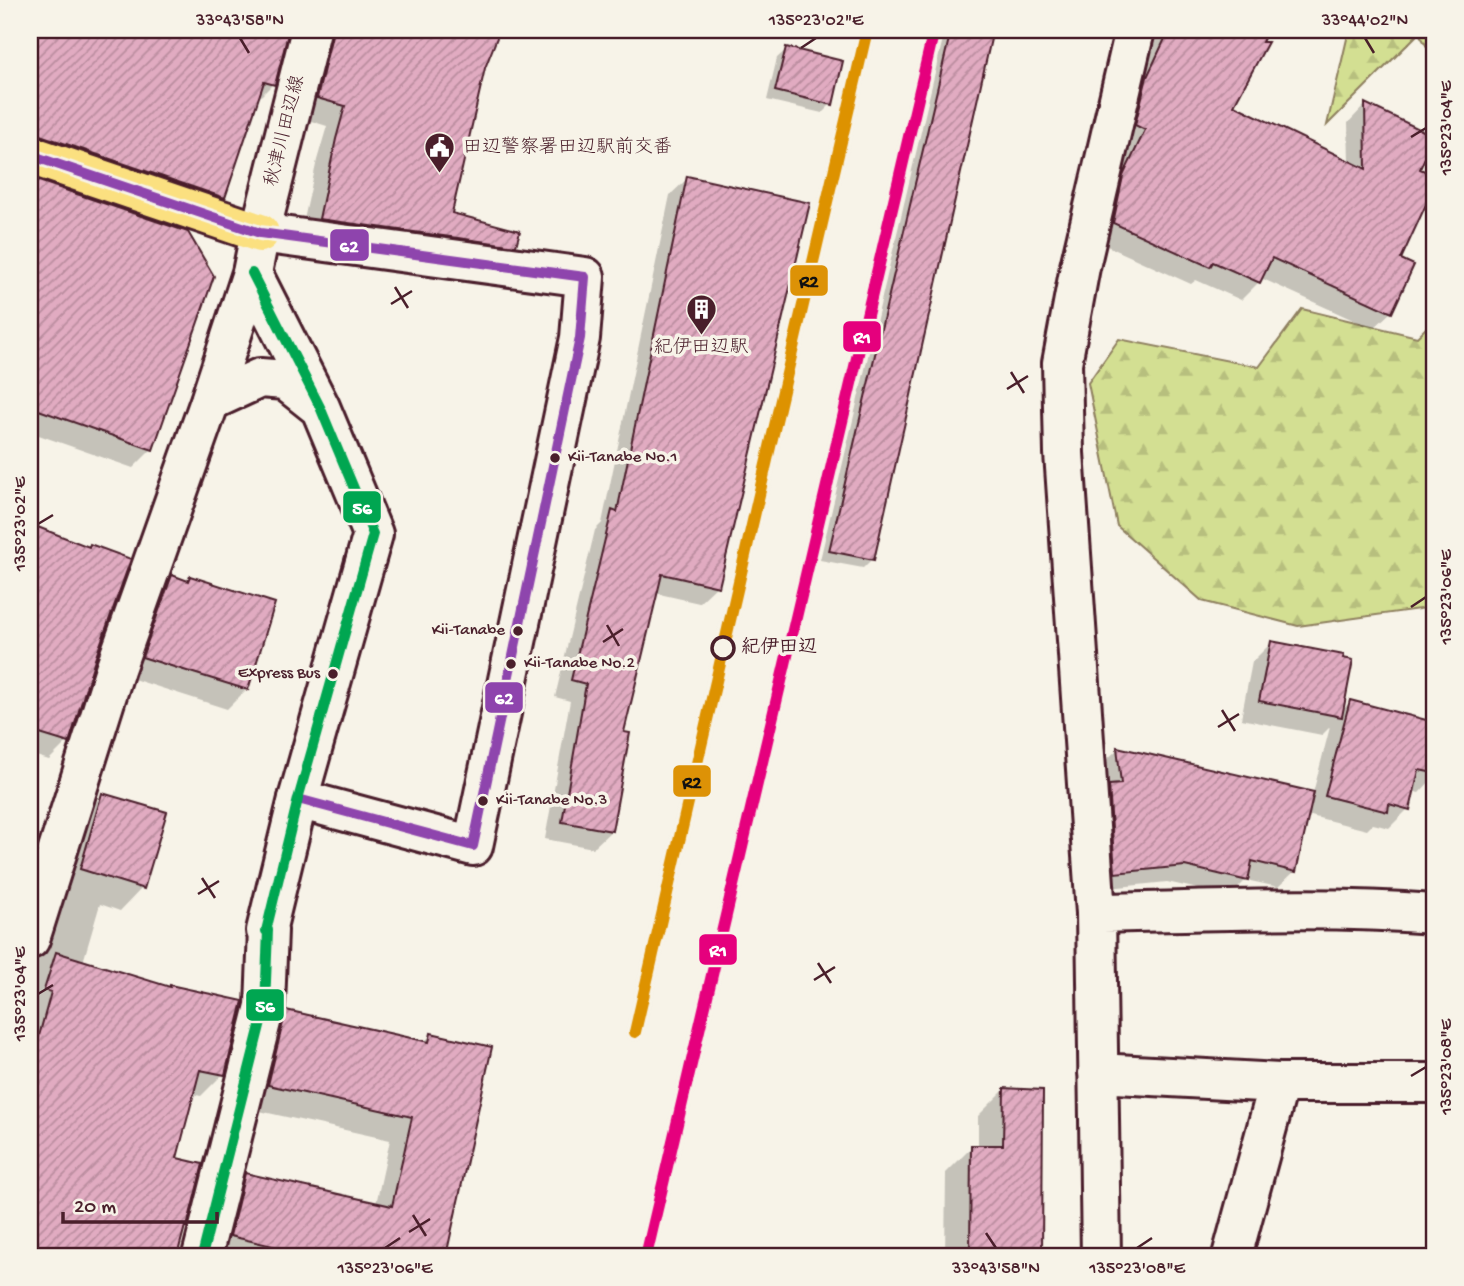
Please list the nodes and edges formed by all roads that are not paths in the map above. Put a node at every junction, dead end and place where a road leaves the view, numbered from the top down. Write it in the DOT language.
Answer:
graph roads {
  1 [pos="311,30"];
  2 [pos="1135,30"];
  3 [pos="30,155"];
  4 [pos="260,233"];
  5 [pos="252,273"];
  6 [pos="210,401"];
  7 [pos="320,407"];
  8 [pos="298,799"];
  9 [pos="1096,913"];
  10 [pos="1434,914"];
  11 [pos="30,939"];
  12 [pos="1098,1073"];
  13 [pos="1279,1083"];
  14 [pos="1434,1083"];
  15 [pos="202,1256"];
  16 [pos="1101,1256"];
  17 [pos="1232,1256"];
  1 -- 4 [label="street, 秋津川田辺線"];
  2 -- 9 [label="street"];
  3 -- 4 [label="main road"];
  4 -- 5 [label="street, 秋津川田辺線"];
  4 -- 8 [label="street"];
  5 -- 6 [label="street, 秋津川田辺線"];
  5 -- 7 [label="street"];
  6 -- 7 [label="street"];
  6 -- 11 [label="street, 秋津川田辺線"];
  7 -- 8 [label="street"];
  8 -- 15 [label="street"];
  9 -- 10 [label="street"];
  9 -- 12 [label="street"];
  12 -- 13 [label="street"];
  12 -- 16 [label="street"];
  13 -- 14 [label="street"];
  13 -- 17 [label="street"];
}
